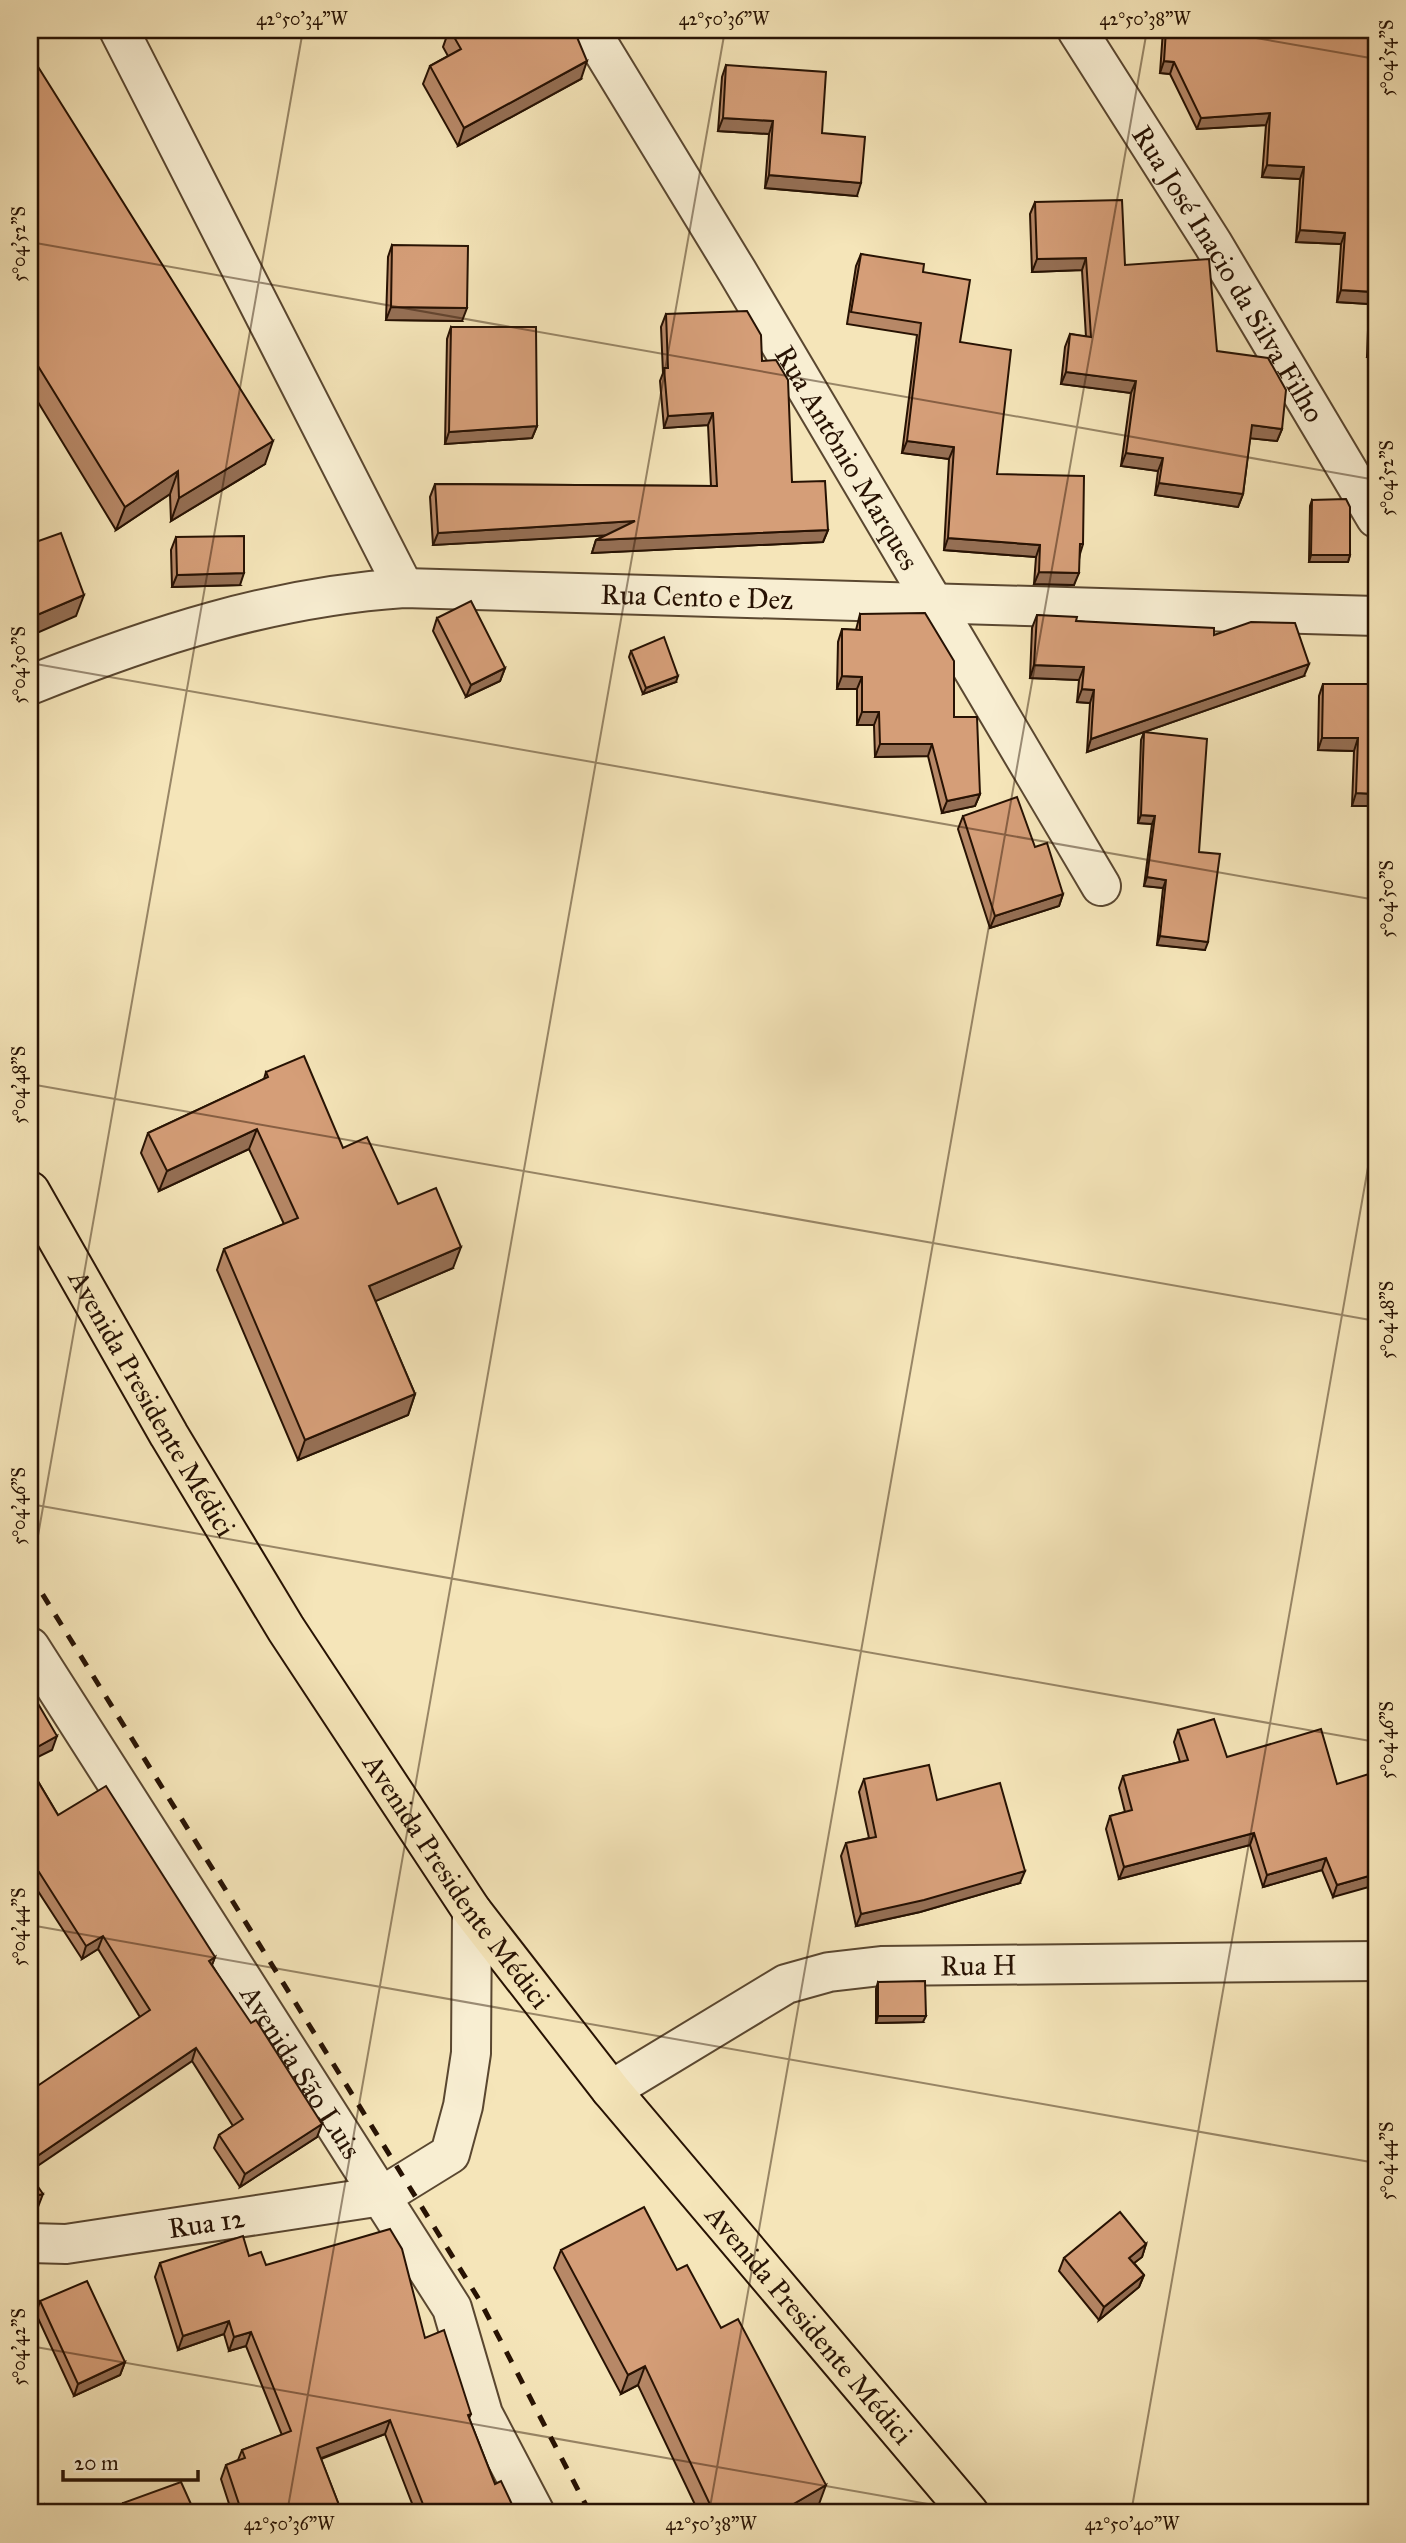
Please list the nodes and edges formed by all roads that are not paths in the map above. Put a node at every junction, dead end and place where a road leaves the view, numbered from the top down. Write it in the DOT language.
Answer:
graph roads {
  1 [pos="119,30"];
  2 [pos="590,30"];
  3 [pos="1077,30"];
  4 [pos="1376,518"];
  5 [pos="404,588"];
  6 [pos="936,605"];
  7 [pos="1376,616"];
  8 [pos="30,685"];
  9 [pos="1101,886"];
  10 [pos="30,1191"];
  11 [pos="30,1647"];
  12 [pos="472,1912"];
  13 [pos="1376,1961"];
  14 [pos="611,2090"];
  15 [pos="382,2196"];
  16 [pos="30,2243"];
  17 [pos="535,2513"];
  18 [pos="969,2513"];
  1 -- 5 [label="street"];
  2 -- 6 [label="street, Rua Antônio Marques"];
  3 -- 4 [label="street, Rua José Inacio da Silva Filho"];
  5 -- 6 [label="street, Rua Cento e Dez"];
  5 -- 8 [label="street, Rua Cento e Dez"];
  6 -- 7 [label="street, Rua Cento e Dez"];
  6 -- 9 [label="street, Rua Antônio Marques"];
  10 -- 12 [label="main road, Avenida Presidente Médici"];
  11 -- 15 [label="street, Avenida São Luis"];
  12 -- 14 [label="main road, Avenida Presidente Médici"];
  12 -- 15 [label="street"];
  13 -- 14 [label="street, Rua H"];
  14 -- 18 [label="main road, Avenida Presidente Médici"];
  15 -- 16 [label="street, Rua 12"];
  15 -- 17 [label="street, Avenida São Luis"];
}
